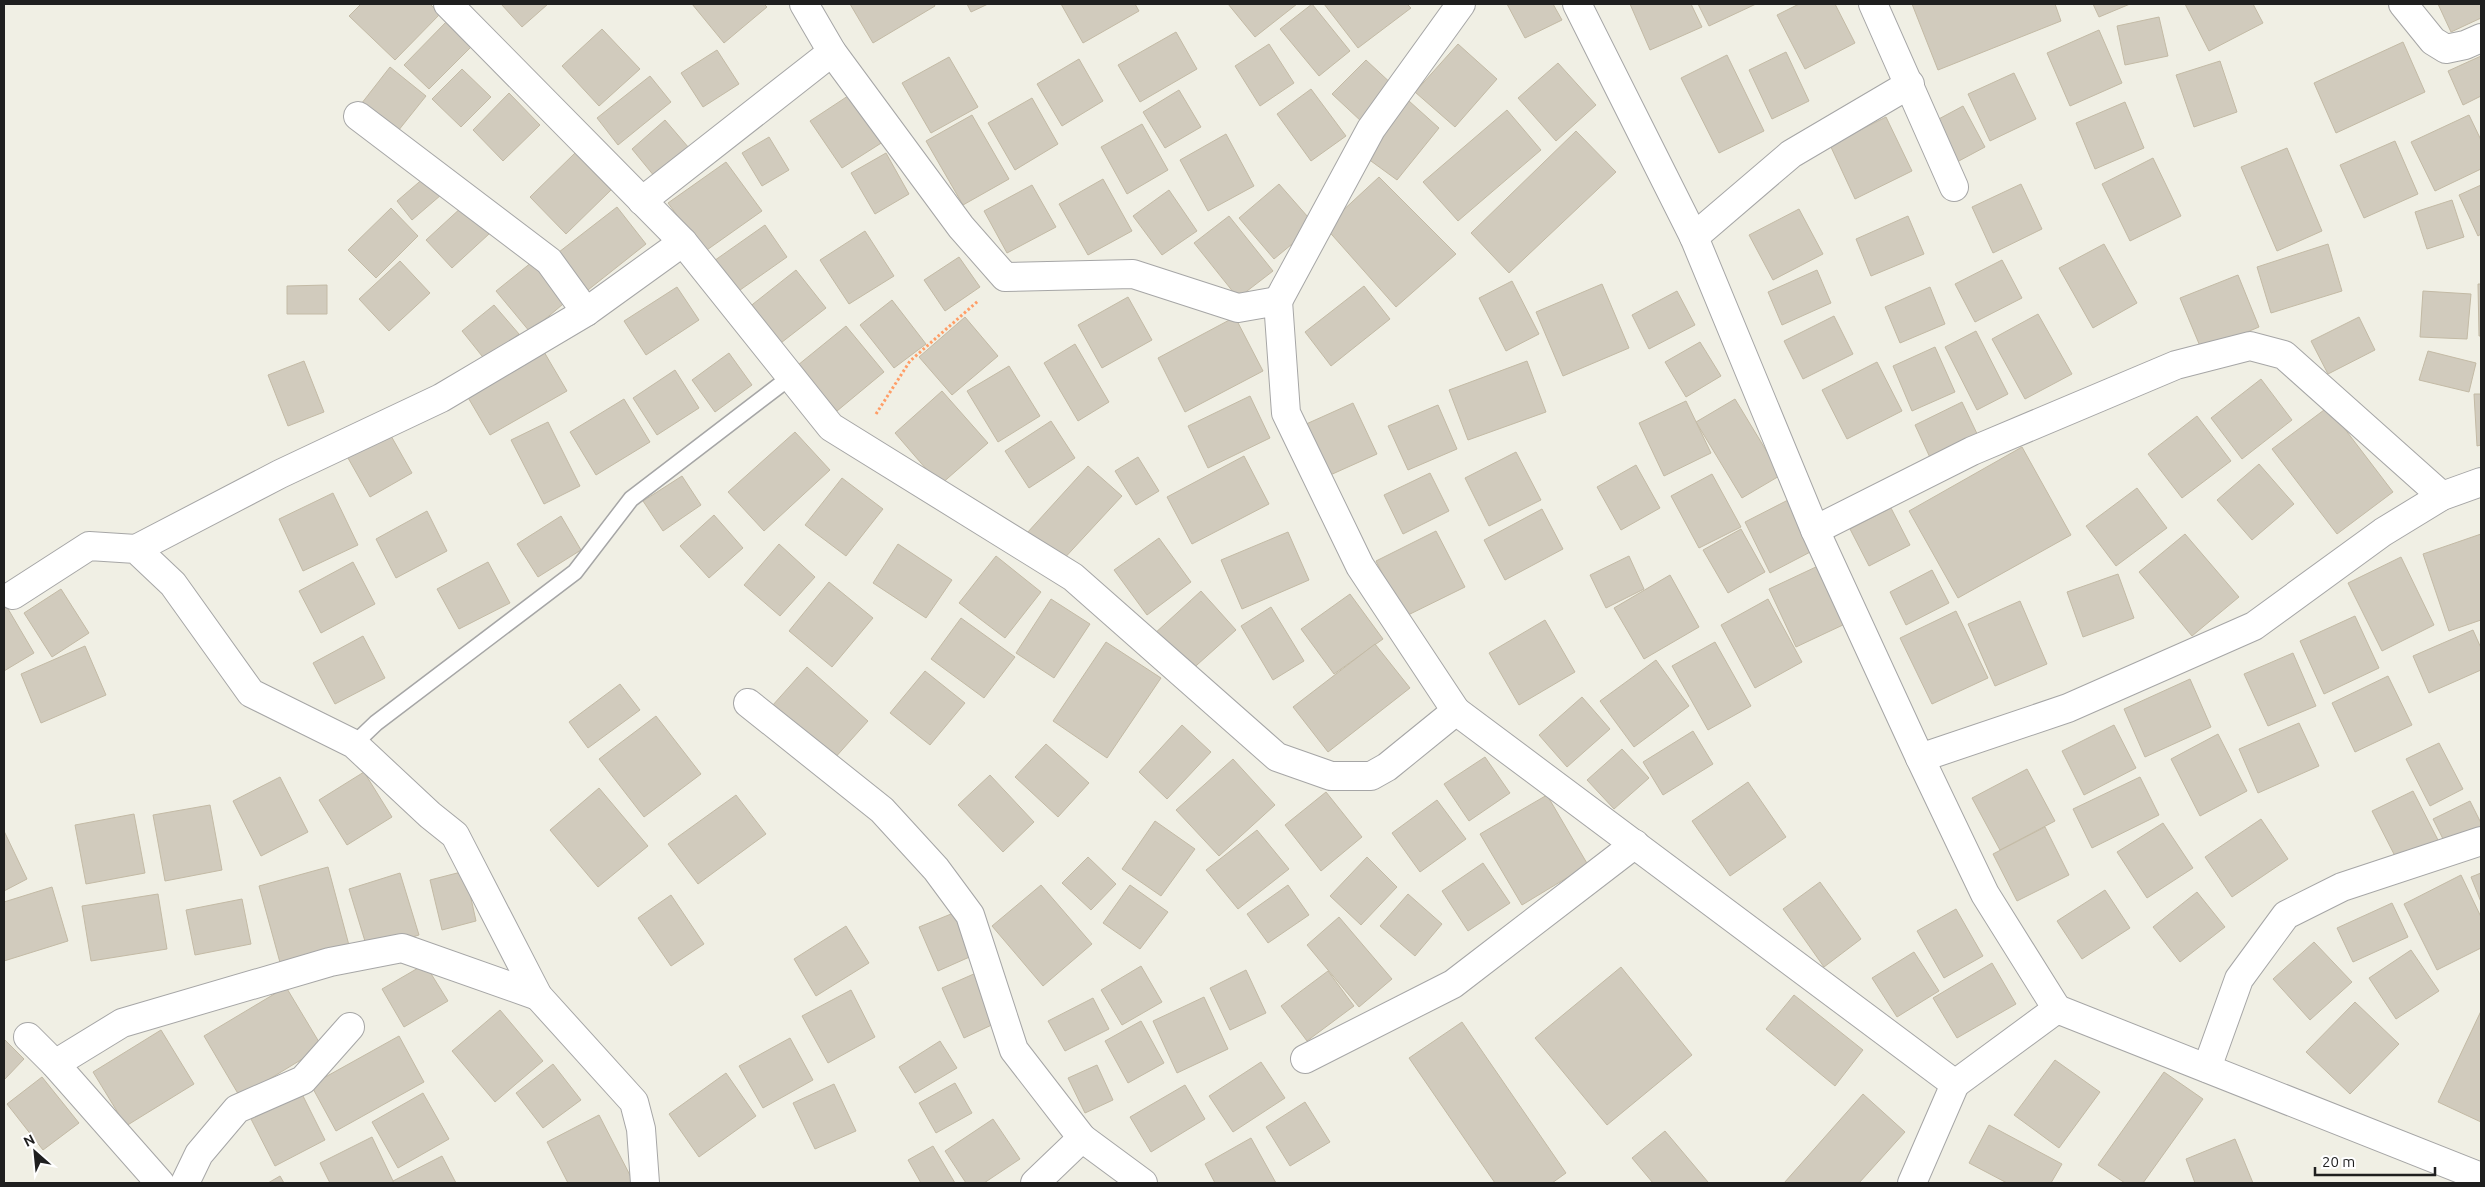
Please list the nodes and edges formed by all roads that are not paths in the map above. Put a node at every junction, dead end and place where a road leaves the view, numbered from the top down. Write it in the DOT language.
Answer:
graph roads {
  1 [pos="448,4"];
  2 [pos="804,4"];
  3 [pos="1461,4"];
  4 [pos="1578,4"];
  5 [pos="1873,4"];
  6 [pos="2403,4"];
  7 [pos="2481,38"];
  8 [pos="832,52"];
  9 [pos="1910,84"];
  10 [pos="358,116"];
  11 [pos="1954,188"];
  12 [pos="642,201"];
  13 [pos="1694,238"];
  14 [pos="683,242"];
  15 [pos="1278,301"];
  16 [pos="586,312"];
  17 [pos="789,378"];
  18 [pos="2481,482"];
  19 [pos="2442,496"];
  20 [pos="1815,530"];
  21 [pos="136,549"];
  22 [pos="13,595"];
  23 [pos="748,703"];
  24 [pos="1456,711"];
  25 [pos="354,744"];
  26 [pos="1920,758"];
  27 [pos="2481,841"];
  28 [pos="1634,844"];
  29 [pos="538,996"];
  30 [pos="2057,1009"];
  31 [pos="350,1027"];
  32 [pos="28,1037"];
  33 [pos="1305,1059"];
  34 [pos="55,1064"];
  35 [pos="2207,1068"];
  36 [pos="1955,1084"];
  37 [pos="1082,1138"];
  38 [pos="2481,1176"];
  39 [pos="160,1183"];
  40 [pos="185,1183"];
  41 [pos="645,1183"];
  42 [pos="1036,1183"];
  43 [pos="1143,1183"];
  44 [pos="1912,1183"];
  1 -- 12 [label="street"];
  2 -- 8 [label="street"];
  3 -- 15 [label="street"];
  4 -- 13 [label="street"];
  5 -- 9 [label="street"];
  6 -- 7 [label="street"];
  8 -- 12 [label="street"];
  8 -- 15 [label="street"];
  9 -- 11 [label="street"];
  9 -- 13 [label="street"];
  10 -- 16 [label="street"];
  12 -- 14 [label="street"];
  13 -- 20 [label="street"];
  14 -- 16 [label="street"];
  14 -- 17 [label="street"];
  15 -- 24 [label="street"];
  16 -- 21 [label="street"];
  17 -- 24 [label="street"];
  17 -- 25 [label="lane"];
  18 -- 19 [label="street"];
  19 -- 20 [label="street"];
  19 -- 26 [label="street"];
  20 -- 26 [label="street"];
  21 -- 22 [label="street"];
  21 -- 25 [label="street"];
  23 -- 37 [label="street"];
  24 -- 28 [label="street"];
  25 -- 29 [label="street"];
  26 -- 30 [label="street"];
  27 -- 35 [label="street"];
  28 -- 33 [label="street"];
  28 -- 36 [label="street"];
  29 -- 34 [label="street"];
  29 -- 41 [label="street"];
  30 -- 35 [label="street"];
  30 -- 36 [label="street"];
  31 -- 40 [label="street"];
  32 -- 34 [label="street"];
  34 -- 39 [label="street"];
  35 -- 38 [label="street"];
  36 -- 44 [label="street"];
  37 -- 42 [label="street"];
  37 -- 43 [label="street"];
}
